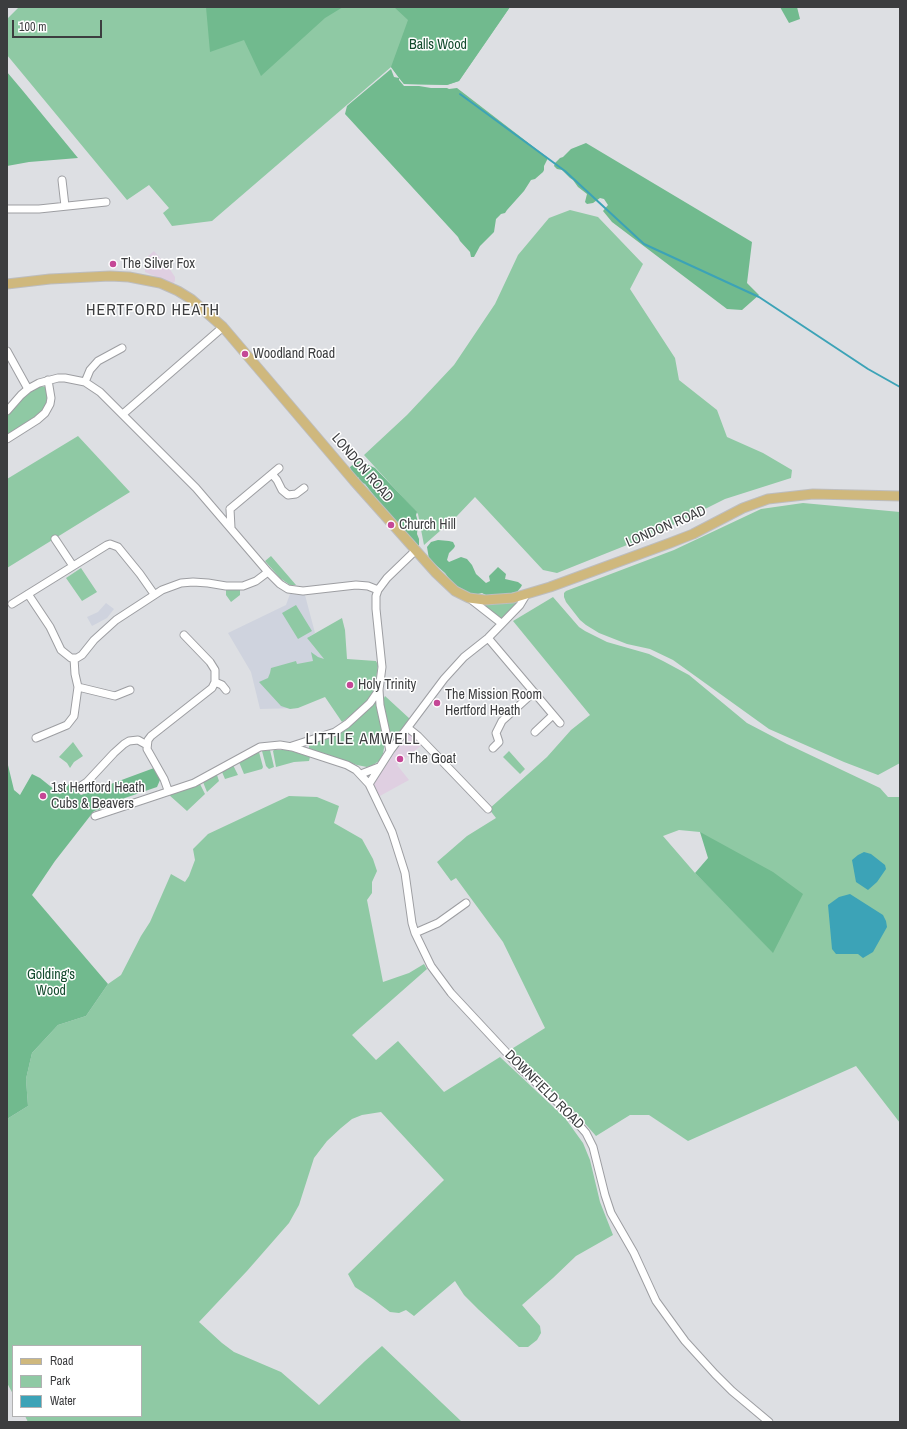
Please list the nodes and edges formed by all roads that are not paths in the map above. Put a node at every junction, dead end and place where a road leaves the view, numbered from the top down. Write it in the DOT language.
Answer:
graph roads {
  1 [pos="62,180"];
  2 [pos="106,202"];
  3 [pos="65,206"];
  4 [pos="7,210"];
  5 [pos="7,284"];
  6 [pos="222,327"];
  7 [pos="122,348"];
  8 [pos="7,351"];
  9 [pos="48,380"];
  10 [pos="85,382"];
  11 [pos="28,389"];
  12 [pos="7,411"];
  13 [pos="123,414"];
  14 [pos="7,440"];
  15 [pos="279,468"];
  16 [pos="272,474"];
  17 [pos="304,488"];
  18 [pos="900,496"];
  19 [pos="212,505"];
  20 [pos="230,509"];
  21 [pos="231,528"];
  22 [pos="55,539"];
  23 [pos="415,551"];
  24 [pos="73,566"];
  25 [pos="268,572"];
  26 [pos="378,590"];
  27 [pos="28,594"];
  28 [pos="154,594"];
  29 [pos="526,595"];
  30 [pos="469,598"];
  31 [pos="12,604"];
  32 [pos="501,623"];
  33 [pos="184,635"];
  34 [pos="488,638"];
  35 [pos="74,658"];
  36 [pos="215,682"];
  37 [pos="78,687"];
  38 [pos="130,690"];
  39 [pos="226,690"];
  40 [pos="379,690"];
  41 [pos="534,692"];
  42 [pos="553,715"];
  43 [pos="560,723"];
  44 [pos="408,728"];
  45 [pos="535,732"];
  46 [pos="36,738"];
  47 [pos="147,745"];
  48 [pos="292,747"];
  49 [pos="493,748"];
  50 [pos="390,751"];
  51 [pos="379,767"];
  52 [pos="361,774"];
  53 [pos="369,784"];
  54 [pos="81,786"];
  55 [pos="168,790"];
  56 [pos="488,809"];
  57 [pos="96,816"];
  58 [pos="466,903"];
  59 [pos="415,933"];
  60 [pos="770,1422"];
  1 -- 3 [label="street"];
  2 -- 3 [label="street"];
  3 -- 4 [label="street"];
  5 -- 6 [label="main road, LONDON ROAD"];
  6 -- 13 [label="street"];
  6 -- 23 [label="main road, LONDON ROAD"];
  7 -- 10 [label="street"];
  8 -- 11 [label="street"];
  9 -- 10 [label="street"];
  9 -- 11 [label="street"];
  9 -- 14 [label="street"];
  10 -- 13 [label="street"];
  11 -- 12 [label="street"];
  13 -- 19 [label="street"];
  15 -- 16 [label="street"];
  16 -- 17 [label="street"];
  16 -- 20 [label="street"];
  18 -- 29 [label="main road, LONDON ROAD"];
  19 -- 20 [label="street"];
  19 -- 21 [label="street"];
  20 -- 21 [label="street"];
  21 -- 25 [label="street"];
  22 -- 24 [label="street"];
  23 -- 26 [label="street"];
  23 -- 30 [label="main road, LONDON ROAD"];
  24 -- 27 [label="street"];
  24 -- 28 [label="street"];
  25 -- 26 [label="street"];
  25 -- 28 [label="street"];
  26 -- 40 [label="street"];
  27 -- 31 [label="street"];
  27 -- 35 [label="street"];
  28 -- 35 [label="street"];
  29 -- 30 [label="main road, LONDON ROAD"];
  29 -- 32 [label="street"];
  30 -- 32 [label="street"];
  32 -- 34 [label="street"];
  33 -- 36 [label="street"];
  34 -- 41 [label="street"];
  34 -- 44 [label="street"];
  35 -- 37 [label="street"];
  36 -- 39 [label="street"];
  36 -- 47 [label="street"];
  37 -- 38 [label="street"];
  37 -- 46 [label="street"];
  40 -- 48 [label="street"];
  40 -- 50 [label="street"];
  41 -- 42 [label="street"];
  41 -- 49 [label="street"];
  42 -- 43 [label="street"];
  42 -- 45 [label="street"];
  44 -- 50 [label="street"];
  44 -- 56 [label="street"];
  47 -- 54 [label="street"];
  47 -- 55 [label="street"];
  48 -- 52 [label="street"];
  48 -- 55 [label="street"];
  50 -- 51 [label="street"];
  51 -- 52 [label="street"];
  51 -- 53 [label="street"];
  52 -- 53 [label="street, DOWNFIELD ROAD"];
  53 -- 59 [label="street, DOWNFIELD ROAD"];
  55 -- 57 [label="street"];
  58 -- 59 [label="street"];
  59 -- 60 [label="street, DOWNFIELD ROAD"];
}
